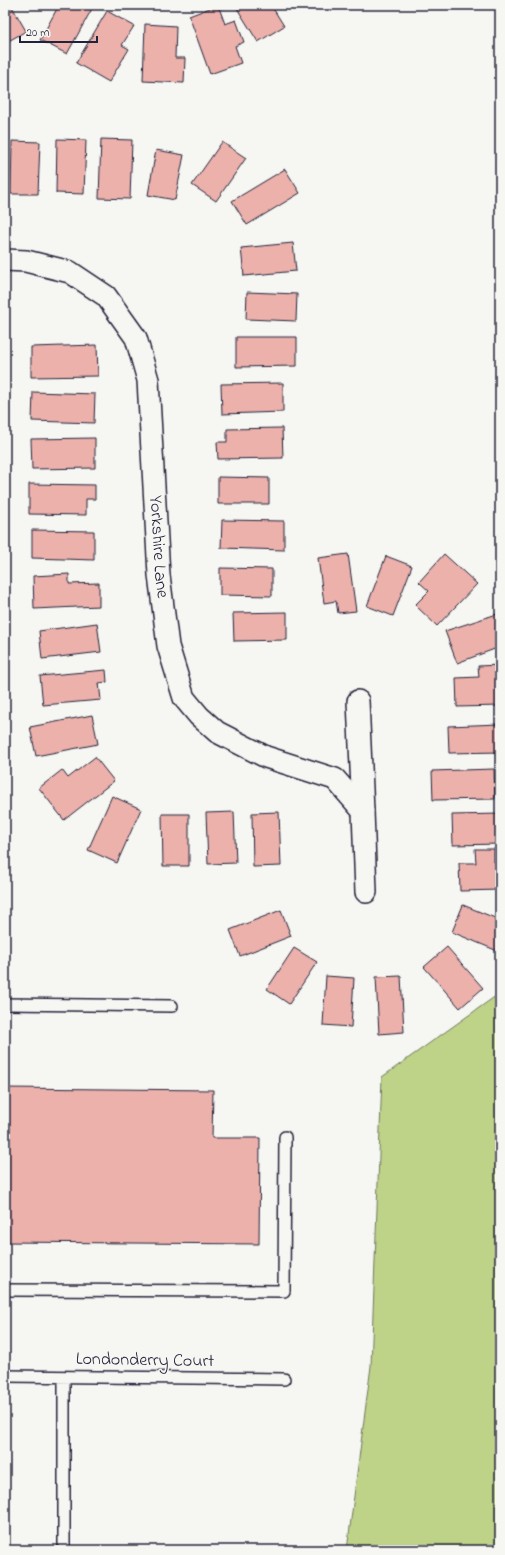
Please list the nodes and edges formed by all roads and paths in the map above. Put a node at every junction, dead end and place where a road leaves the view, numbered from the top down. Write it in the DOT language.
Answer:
graph roads {
  1 [pos="5,260"];
  2 [pos="358,701"];
  3 [pos="363,811"];
  4 [pos="366,892"];
  5 [pos="5,1004"];
  6 [pos="172,1006"];
  7 [pos="285,1137"];
  8 [pos="5,1290"];
  9 [pos="5,1376"];
  10 [pos="64,1377"];
  11 [pos="284,1379"];
  12 [pos="64,1550"];
  1 -- 3 [label="street, Yorkshire Lane"];
  2 -- 3 [label="street"];
  3 -- 4 [label="street"];
  5 -- 6 [label="lane"];
  7 -- 8 [label="lane"];
  9 -- 10 [label="lane, Londonderry Court"];
  10 -- 11 [label="lane, Londonderry Court"];
  10 -- 12 [label="lane"];
}
